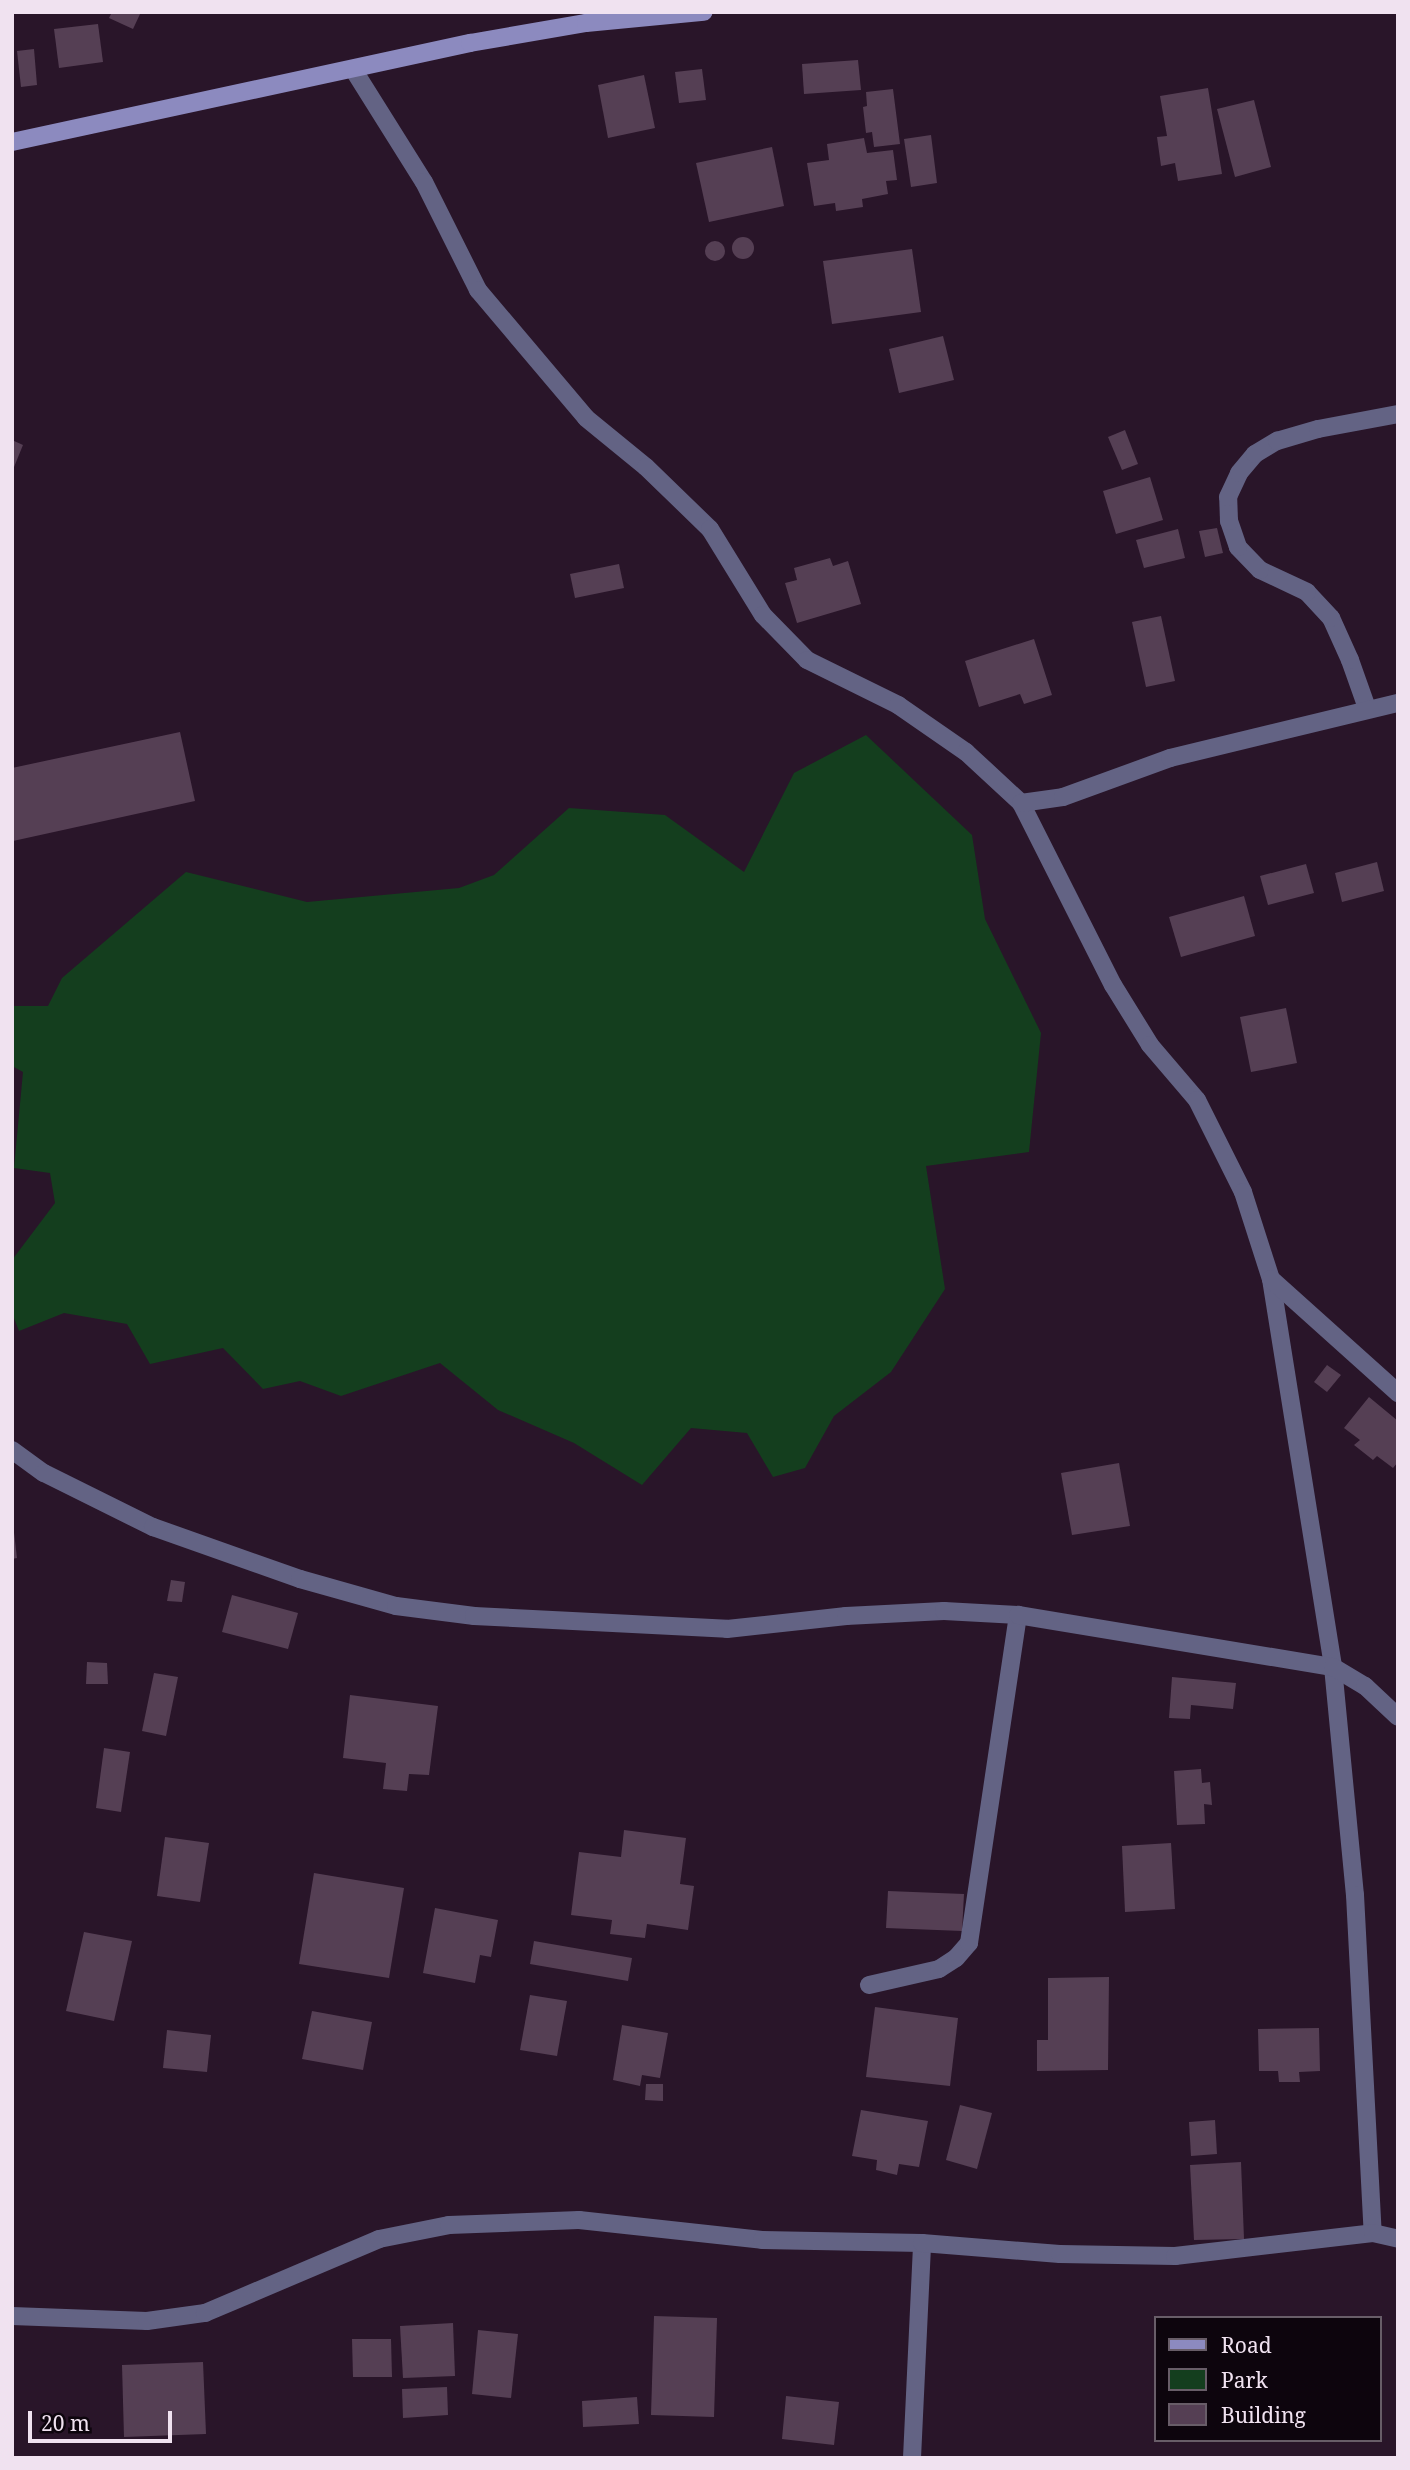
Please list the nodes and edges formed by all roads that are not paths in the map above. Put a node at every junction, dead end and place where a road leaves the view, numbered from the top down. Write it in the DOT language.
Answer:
graph roads {
  1 [pos="703,12"];
  2 [pos="352,69"];
  3 [pos="12,142"];
  4 [pos="1398,414"];
  5 [pos="1398,703"];
  6 [pos="1367,708"];
  7 [pos="1021,803"];
  8 [pos="1271,1279"];
  9 [pos="1398,1393"];
  10 [pos="12,1450"];
  11 [pos="1018,1615"];
  12 [pos="1333,1667"];
  13 [pos="1398,1717"];
  14 [pos="870,1985"];
  15 [pos="1373,2233"];
  16 [pos="1398,2239"];
  17 [pos="922,2243"];
  18 [pos="12,2316"];
  19 [pos="912,2458"];
  1 -- 2 [label="street"];
  2 -- 3 [label="street"];
  2 -- 7 [label="street"];
  4 -- 6 [label="street"];
  5 -- 6 [label="street"];
  6 -- 7 [label="street"];
  7 -- 8 [label="street"];
  8 -- 9 [label="street"];
  8 -- 12 [label="street"];
  10 -- 11 [label="street"];
  11 -- 12 [label="street"];
  11 -- 14 [label="street"];
  12 -- 13 [label="street"];
  12 -- 15 [label="street"];
  15 -- 16 [label="street"];
  15 -- 17 [label="street"];
  17 -- 18 [label="street"];
  17 -- 19 [label="street"];
}
